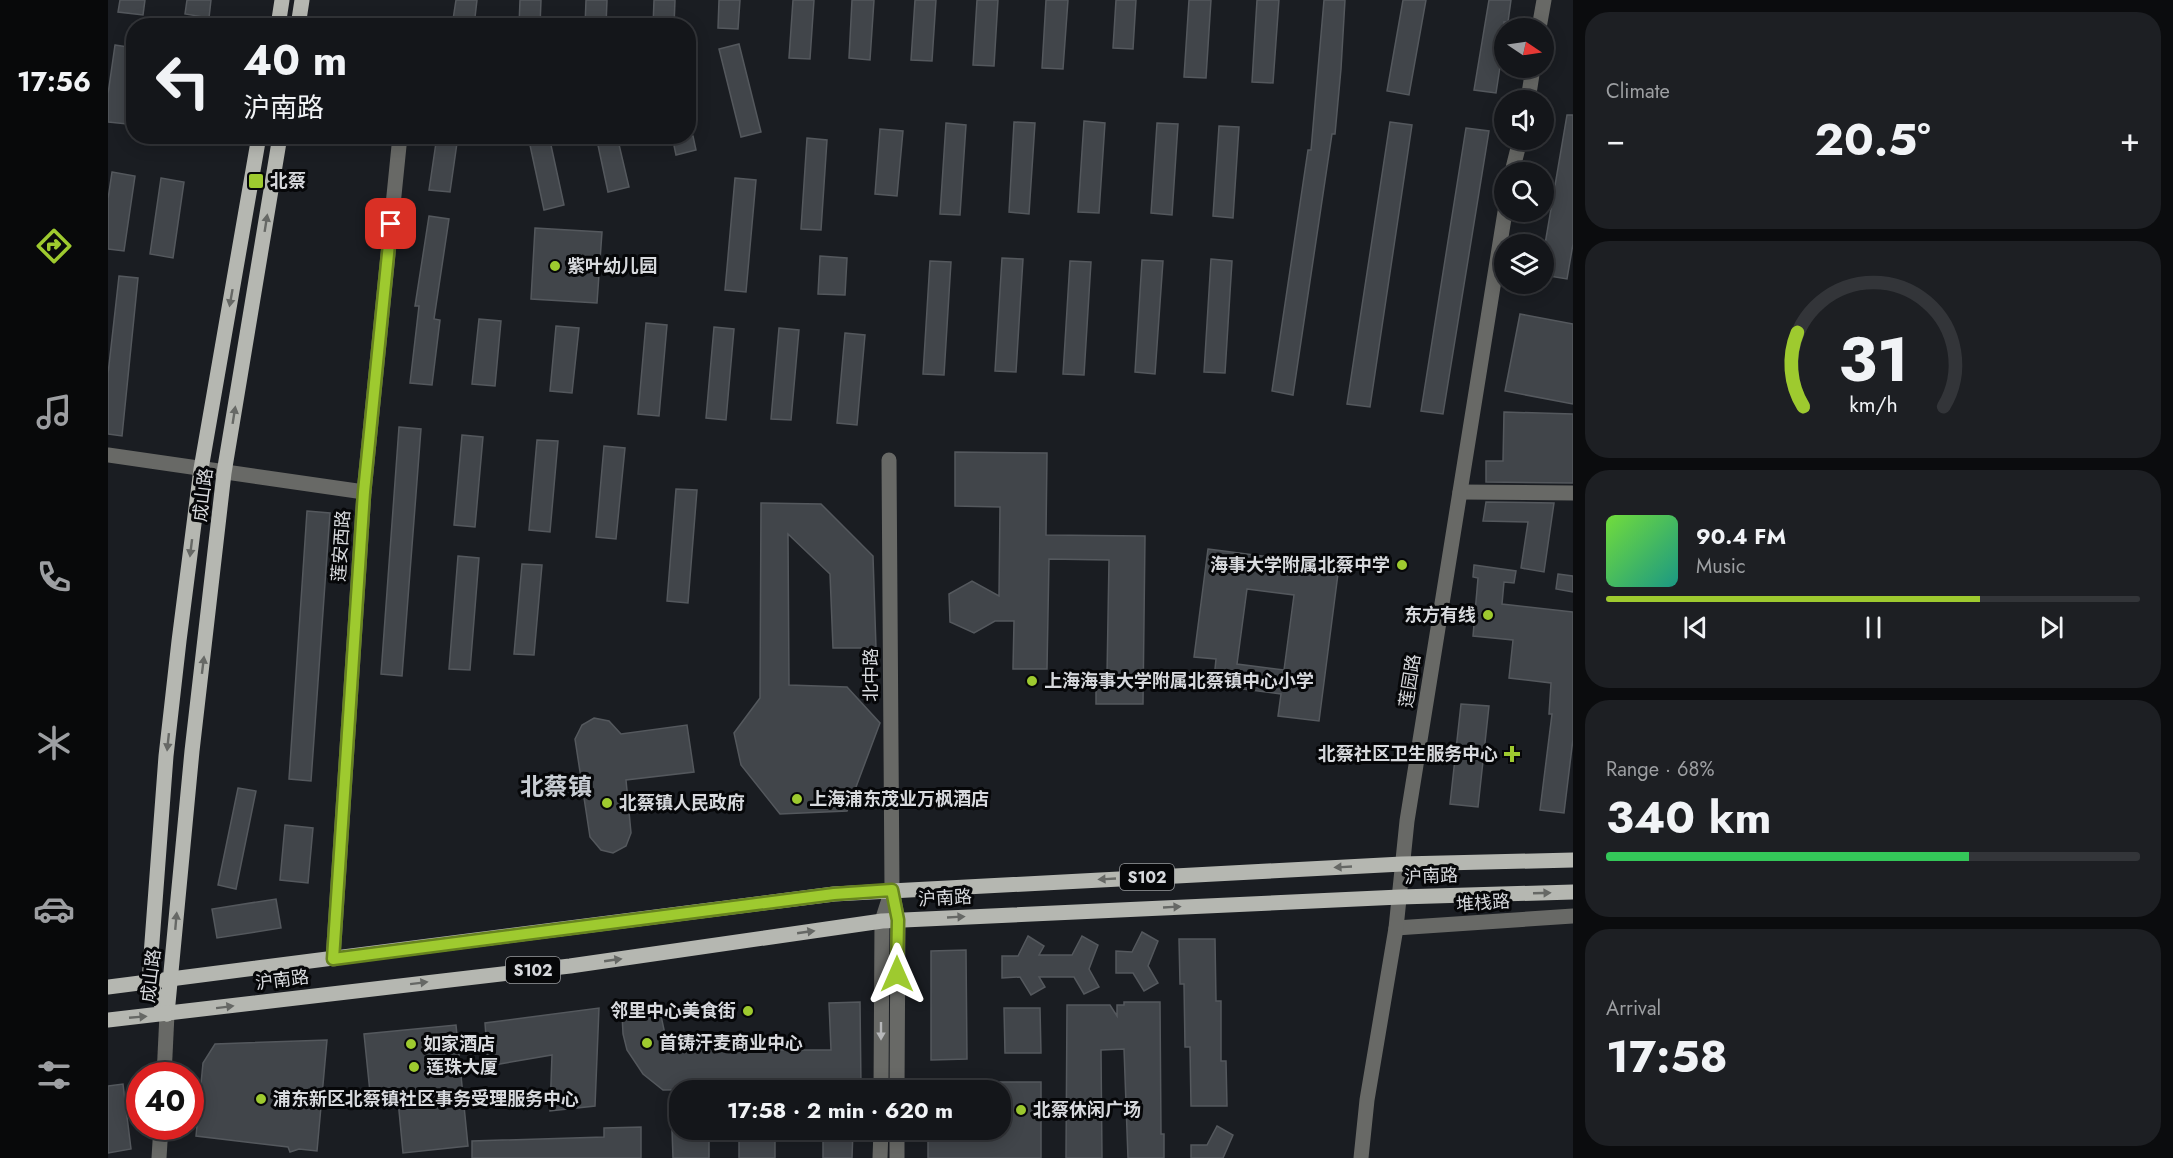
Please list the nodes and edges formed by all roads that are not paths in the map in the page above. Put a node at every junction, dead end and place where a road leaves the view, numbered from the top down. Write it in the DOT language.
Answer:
graph roads {
  1 [pos="282,0"];
  2 [pos="302,0"];
  3 [pos="1544,0"];
  4 [pos="279,18"];
  5 [pos="299,18"];
  6 [pos="1541,18"];
  7 [pos="258,144"];
  8 [pos="279,144"];
  9 [pos="399,144"];
  10 [pos="1503,222"];
  11 [pos="108,455"];
  12 [pos="890,460"];
  13 [pos="201,469"];
  14 [pos="224,473"];
  15 [pos="364,492"];
  16 [pos="1460,492"];
  17 [pos="1573,493"];
  18 [pos="1573,860"];
  19 [pos="1402,864"];
  20 [pos="892,890"];
  21 [pos="1573,892"];
  22 [pos="1400,897"];
  23 [pos="1573,916"];
  24 [pos="890,920"];
  25 [pos="1396,928"];
  26 [pos="333,959"];
  27 [pos="171,980"];
  28 [pos="149,982"];
  29 [pos="108,987"];
  30 [pos="167,1014"];
  31 [pos="108,1020"];
  32 [pos="165,1062"];
  33 [pos="882,1080"];
  34 [pos="897,1080"];
  35 [pos="160,1140"];
  36 [pos="881,1140"];
  37 [pos="897,1140"];
  38 [pos="159,1158"];
  39 [pos="880,1158"];
  40 [pos="897,1158"];
  41 [pos="1361,1158"];
  1 -- 4 [label="main road"];
  2 -- 5 [label="main road"];
  3 -- 6 [label="street"];
  7 -- 13 [label="main road, 成山路, one-way"];
  14 -- 8 [label="main road, 成山路, one-way"];
  9 -- 15 [label="street, 莲安西路"];
  10 -- 16 [label="street, 莲园路"];
  11 -- 13 [label="street"];
  12 -- 20 [label="street, 北中路"];
  13 -- 14 [label="street"];
  13 -- 28 [label="main road, 成山路, one-way"];
  14 -- 15 [label="street"];
  27 -- 14 [label="main road, 成山路, one-way"];
  15 -- 26 [label="street, 莲安西路"];
  16 -- 17 [label="street"];
  16 -- 19 [label="street, 莲园路"];
  18 -- 19 [label="main road, 沪南路 / S102"];
  19 -- 20 [label="main road, 沪南路 / S102, one-way"];
  19 -- 22 [label="street, 莲园路"];
  20 -- 24 [label="street, 北中路"];
  20 -- 26 [label="main road, 沪南路 / S102"];
  22 -- 21 [label="main road, 沪南路 / S102, one-way"];
  24 -- 22 [label="main road, 沪南路 / S102, one-way"];
  22 -- 25 [label="street, 莲园路"];
  23 -- 25 [label="street, 堆栈路"];
  30 -- 24 [label="main road, 沪南路 / S102, one-way"];
  24 -- 33 [label="street, 北中路, one-way"];
  24 -- 34 [label="street, 北中路"];
  25 -- 41 [label="street, 莲园路"];
  26 -- 27 [label="main road, 沪南路 / S102"];
  27 -- 28 [label="main road, 沪南路 / S102"];
  27 -- 30 [label="main road, 成山路"];
  28 -- 29 [label="main road, 沪南路 / S102"];
  28 -- 30 [label="main road, 成山路"];
  31 -- 30 [label="main road, 沪南路 / S102, one-way"];
  30 -- 32 [label="street"];
  35 -- 38 [label="street"];
  36 -- 39 [label="street"];
  37 -- 40 [label="street"];
}
